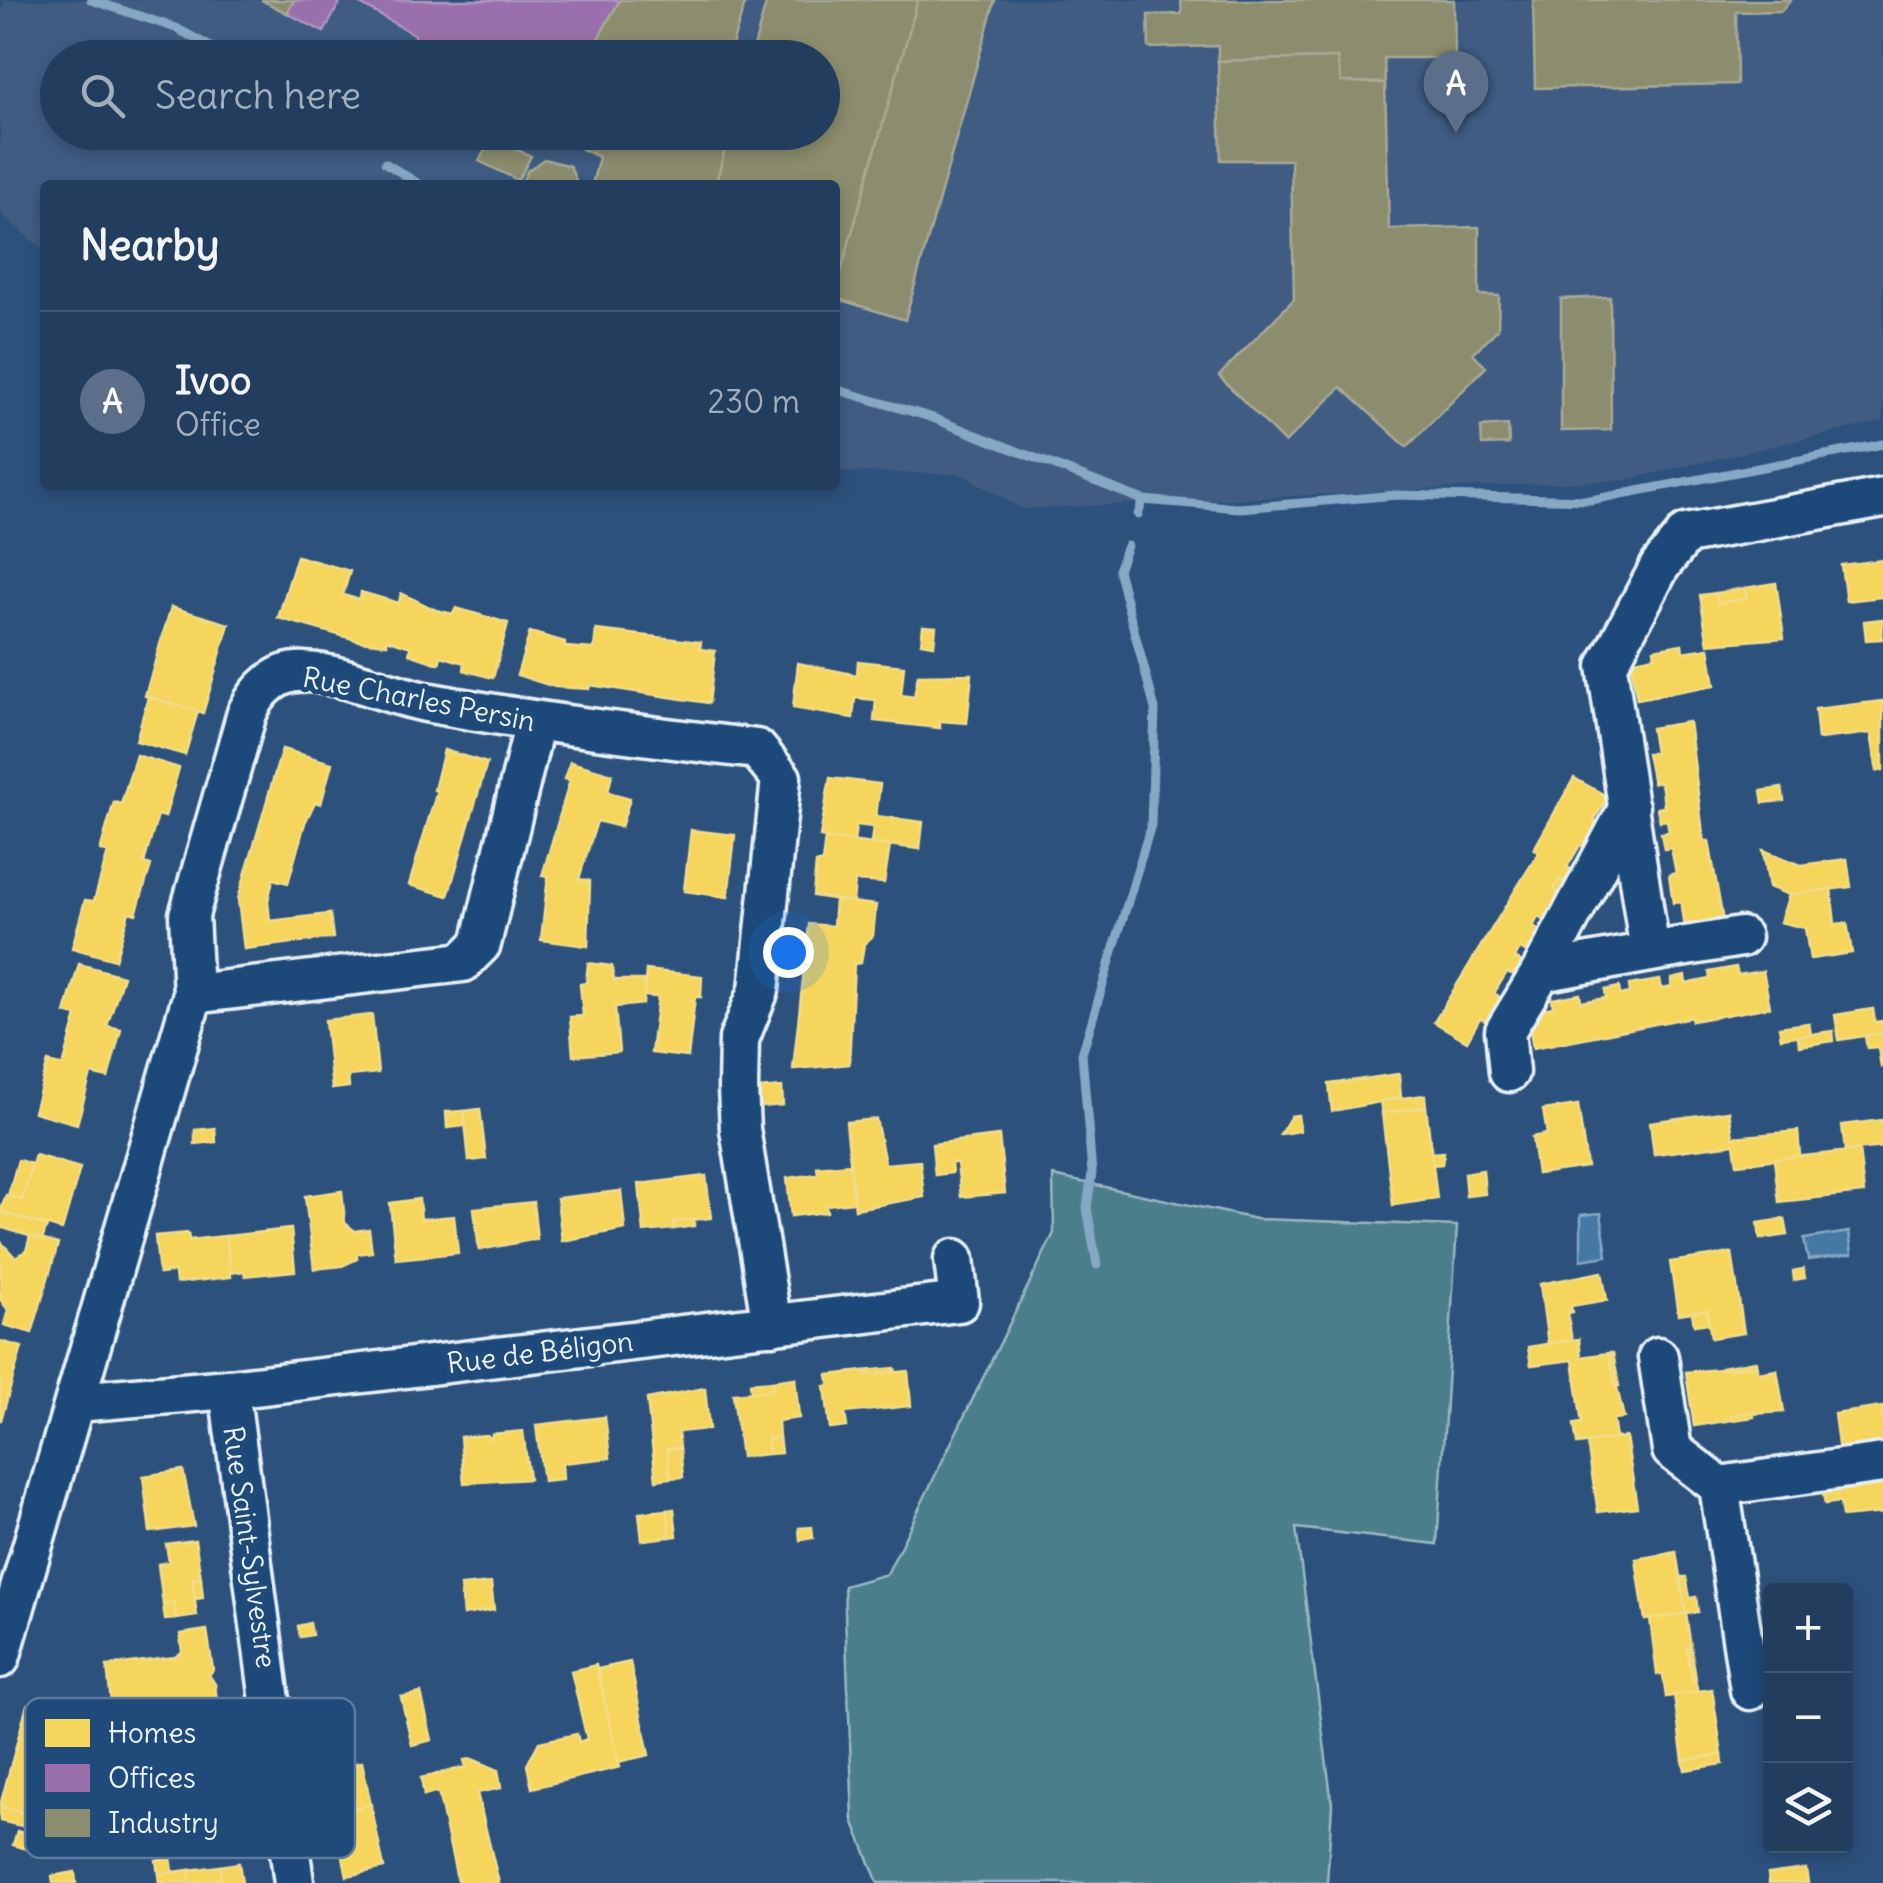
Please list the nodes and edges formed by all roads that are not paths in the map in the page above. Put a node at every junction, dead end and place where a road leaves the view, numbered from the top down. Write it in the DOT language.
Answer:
graph roads {
  1 [pos="1883,498"];
  2 [pos="534,722"];
  3 [pos="1628,808"];
  4 [pos="1741,937"];
  5 [pos="1650,952"];
  6 [pos="1541,972"];
  7 [pos="193,994"];
  8 [pos="1509,1072"];
  9 [pos="954,1259"];
  10 [pos="772,1324"];
  11 [pos="1658,1357"];
  12 [pos="229,1389"];
  13 [pos="76,1402"];
  14 [pos="1883,1463"];
  15 [pos="1719,1486"];
  16 [pos="0,1658"];
  17 [pos="1750,1690"];
  18 [pos="270,1698"];
  19 [pos="291,1858"];
  20 [pos="294,1883"];
  1 -- 3 [label="street"];
  2 -- 7 [label="street"];
  2 -- 7 [label="street, Rue Charles Persin"];
  2 -- 10 [label="street, Rue Charles Persin"];
  3 -- 5 [label="street"];
  3 -- 6 [label="street"];
  4 -- 5 [label="street"];
  5 -- 6 [label="street"];
  6 -- 8 [label="street"];
  7 -- 13 [label="street, Rue Charles Persin"];
  9 -- 10 [label="street, Rue de Béligon"];
  10 -- 12 [label="street, Rue de Béligon"];
  11 -- 15 [label="street"];
  12 -- 13 [label="street, Rue de Béligon"];
  12 -- 18 [label="street, Rue Saint-Sylvestre"];
  13 -- 16 [label="street, Rue Charles Persin"];
  14 -- 15 [label="street"];
  15 -- 17 [label="street"];
  19 -- 20 [label="street, Rue Saint-Sylvestre"];
}
